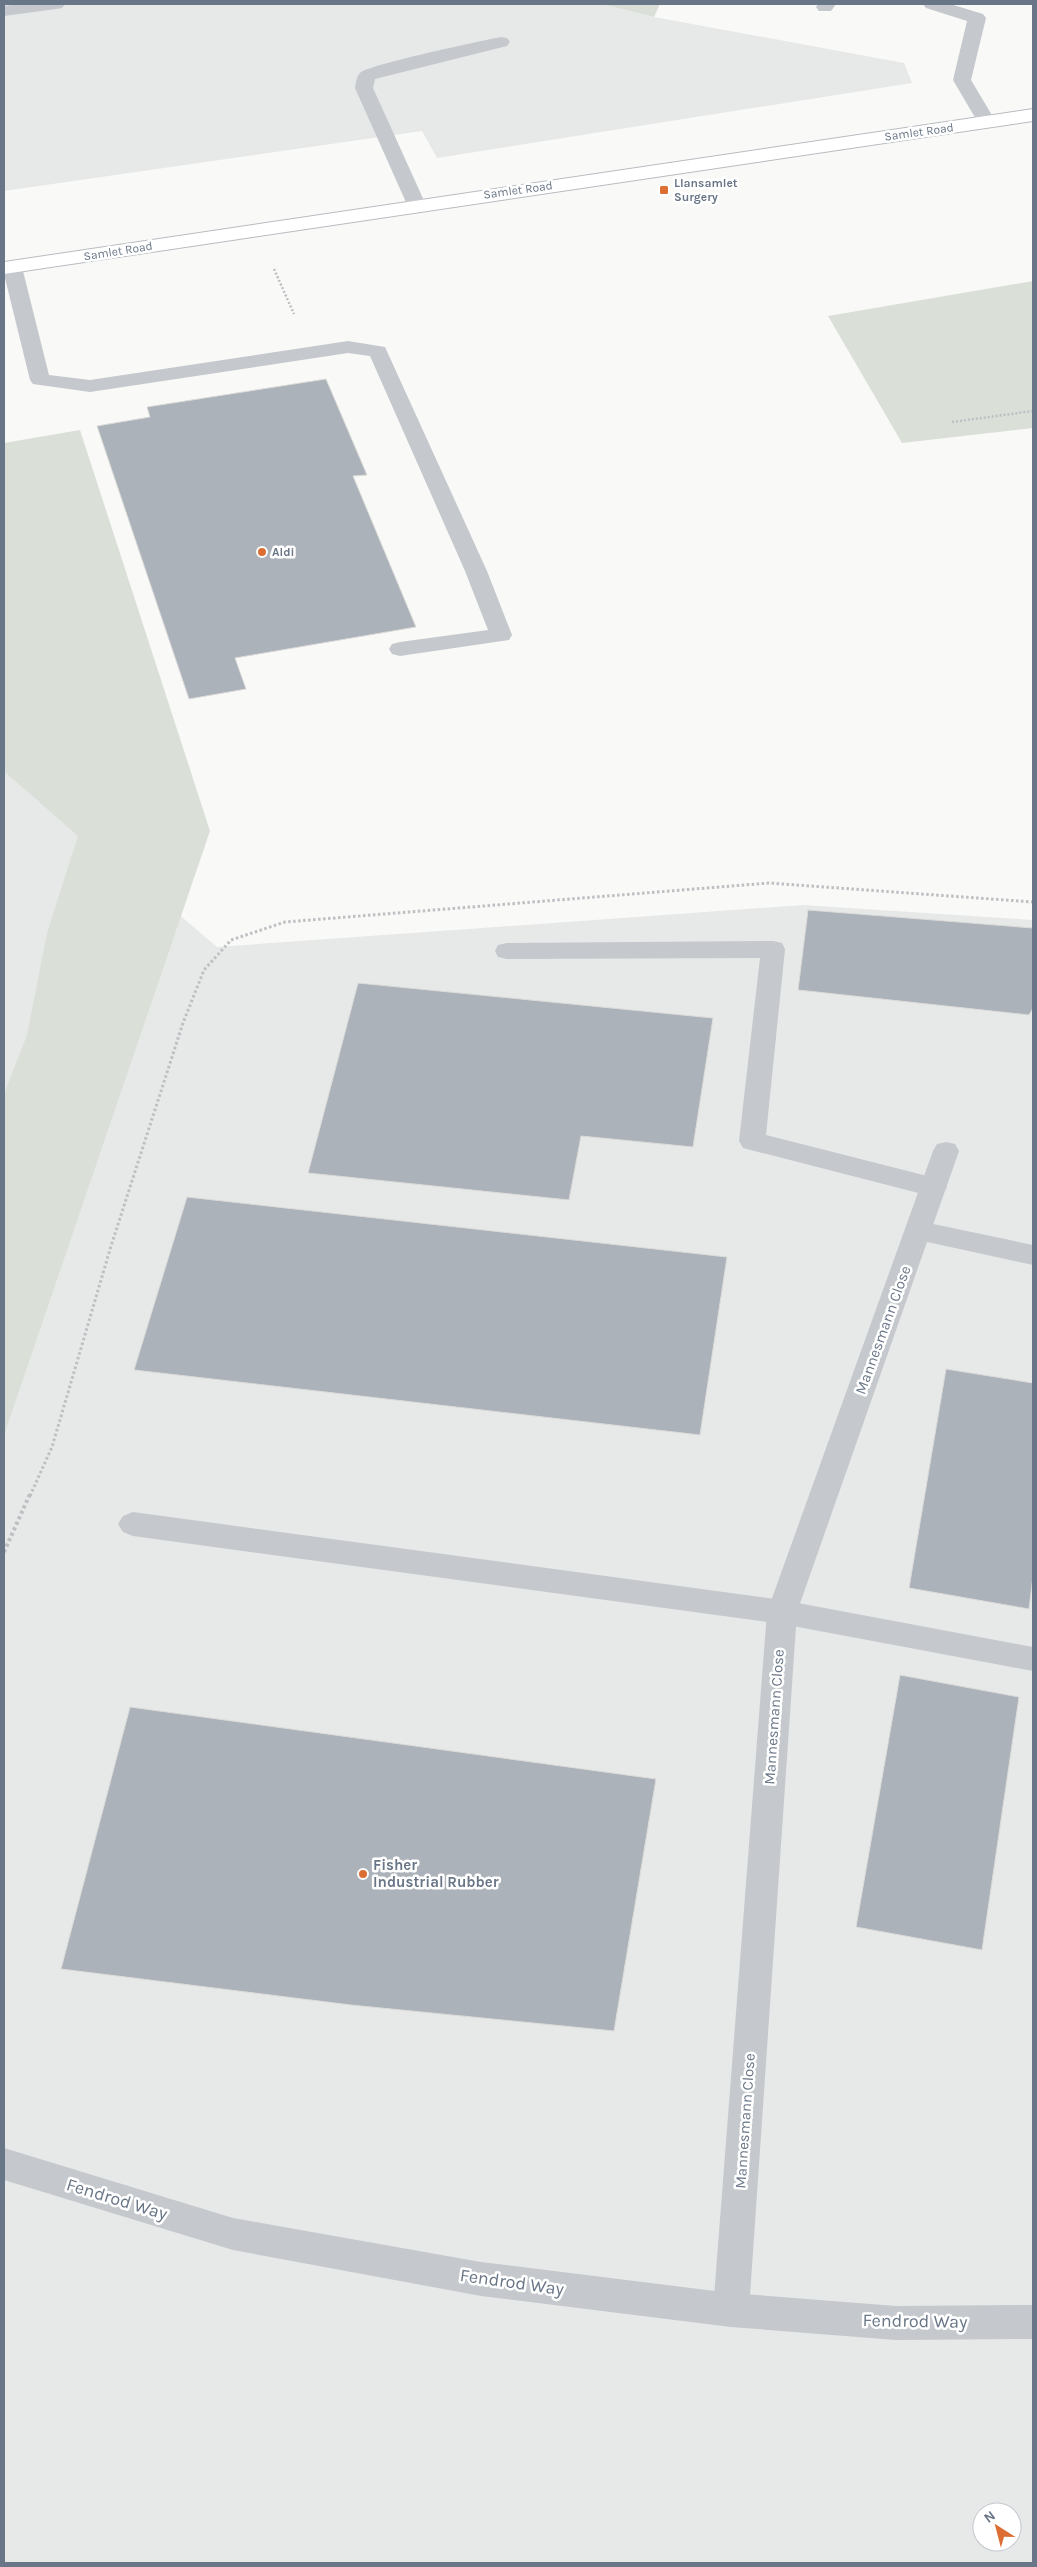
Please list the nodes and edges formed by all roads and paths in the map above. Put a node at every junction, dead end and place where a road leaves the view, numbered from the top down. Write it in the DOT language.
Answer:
graph roads {
  1 [pos="56,4"];
  2 [pos="932,4"];
  3 [pos="4,11"];
  4 [pos="501,42"];
  5 [pos="1033,115"];
  6 [pos="987,122"];
  7 [pos="416,205"];
  8 [pos="8,267"];
  9 [pos="1033,410"];
  10 [pos="952,422"];
  11 [pos="400,649"];
  12 [pos="1033,902"];
  13 [pos="507,951"];
  14 [pos="946,1151"];
  15 [pos="934,1188"];
  16 [pos="918,1231"];
  17 [pos="1033,1254"];
  18 [pos="132,1524"];
  19 [pos="4,1552"];
  20 [pos="782,1612"];
  21 [pos="1033,1658"];
  22 [pos="4,2164"];
  23 [pos="731,2310"];
  24 [pos="1033,2322"];
  1 -- 3 [label="street"];
  2 -- 6 [label="street"];
  4 -- 7 [label="street"];
  5 -- 6 [label="main road, Samlet Road"];
  6 -- 7 [label="main road, Samlet Road"];
  7 -- 8 [label="main road, Samlet Road"];
  8 -- 11 [label="street"];
  9 -- 10 [label="path"];
  12 -- 19 [label="path"];
  13 -- 15 [label="street"];
  14 -- 15 [label="street, Mannesmann Close"];
  15 -- 16 [label="street, Mannesmann Close"];
  16 -- 17 [label="street"];
  16 -- 20 [label="street, Mannesmann Close"];
  18 -- 20 [label="street"];
  20 -- 21 [label="street"];
  20 -- 23 [label="street, Mannesmann Close"];
  22 -- 23 [label="street, Fendrod Way"];
  23 -- 24 [label="street, Fendrod Way"];
}
